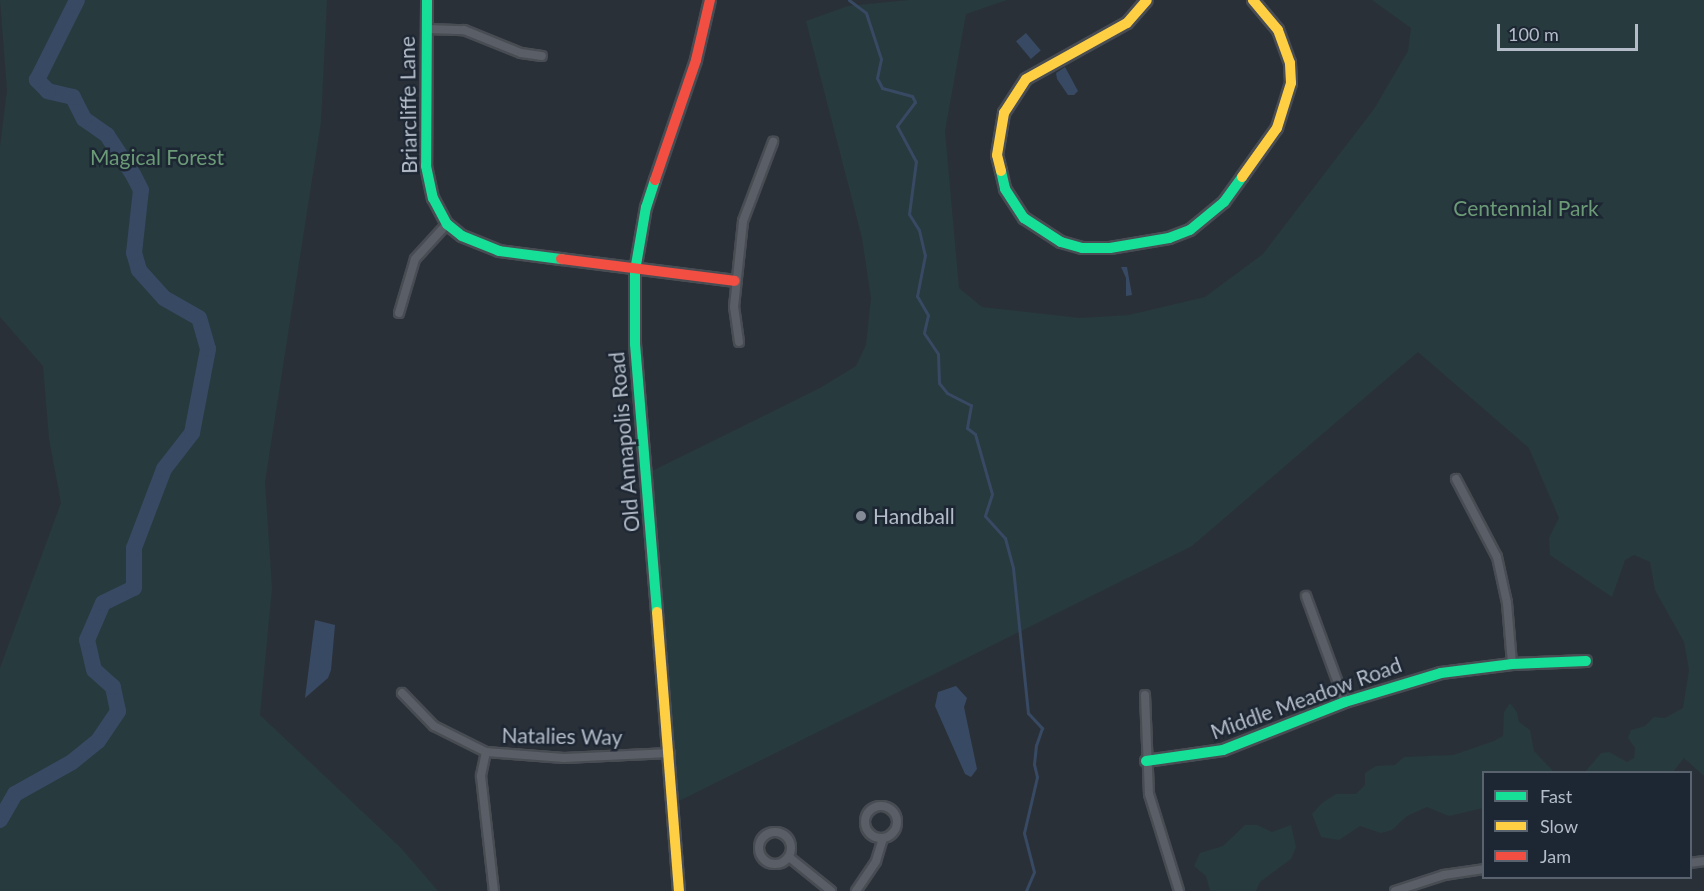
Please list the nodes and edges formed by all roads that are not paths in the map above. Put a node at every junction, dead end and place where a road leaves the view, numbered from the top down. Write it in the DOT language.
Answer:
graph roads {
  1 [pos="427,0"];
  2 [pos="710,0"];
  3 [pos="1147,0"];
  4 [pos="1253,0"];
  5 [pos="427,29"];
  6 [pos="542,56"];
  7 [pos="773,142"];
  8 [pos="447,224"];
  9 [pos="635,271"];
  10 [pos="735,281"];
  11 [pos="399,313"];
  12 [pos="739,342"];
  13 [pos="1456,479"];
  14 [pos="1306,596"];
  15 [pos="1586,661"];
  16 [pos="1512,664"];
  17 [pos="402,693"];
  18 [pos="1145,695"];
  19 [pos="1345,702"];
  20 [pos="486,752"];
  21 [pos="670,753"];
  22 [pos="1146,761"];
  23 [pos="883,838"];
  24 [pos="789,857"];
  25 [pos="1482,869"];
  26 [pos="494,891"];
  27 [pos="679,891"];
  28 [pos="831,891"];
  29 [pos="856,891"];
  30 [pos="1179,891"];
  31 [pos="1395,891"];
  1 -- 5 [label="street, Briarcliffe Lane"];
  2 -- 9 [label="street, Old Annapolis Road"];
  3 -- 4 [label="street"];
  5 -- 6 [label="street"];
  5 -- 8 [label="street, Briarcliffe Lane"];
  7 -- 10 [label="street"];
  8 -- 9 [label="street, Briarcliffe Lane"];
  8 -- 11 [label="street"];
  9 -- 10 [label="street, Briarcliffe Lane"];
  9 -- 21 [label="street, Old Annapolis Road"];
  10 -- 12 [label="street"];
  13 -- 16 [label="street"];
  14 -- 19 [label="street"];
  15 -- 16 [label="street, Middle Meadow Road"];
  16 -- 19 [label="street, Middle Meadow Road"];
  17 -- 20 [label="street, Natalies Way"];
  18 -- 22 [label="street"];
  19 -- 22 [label="street, Middle Meadow Road"];
  20 -- 21 [label="street, Natalies Way"];
  20 -- 26 [label="street"];
  21 -- 27 [label="street, Old Annapolis Road"];
  22 -- 30 [label="street"];
  23 -- 23 [label="street"];
  23 -- 29 [label="street"];
  24 -- 24 [label="street"];
  24 -- 28 [label="street"];
  25 -- 31 [label="street"];
}
